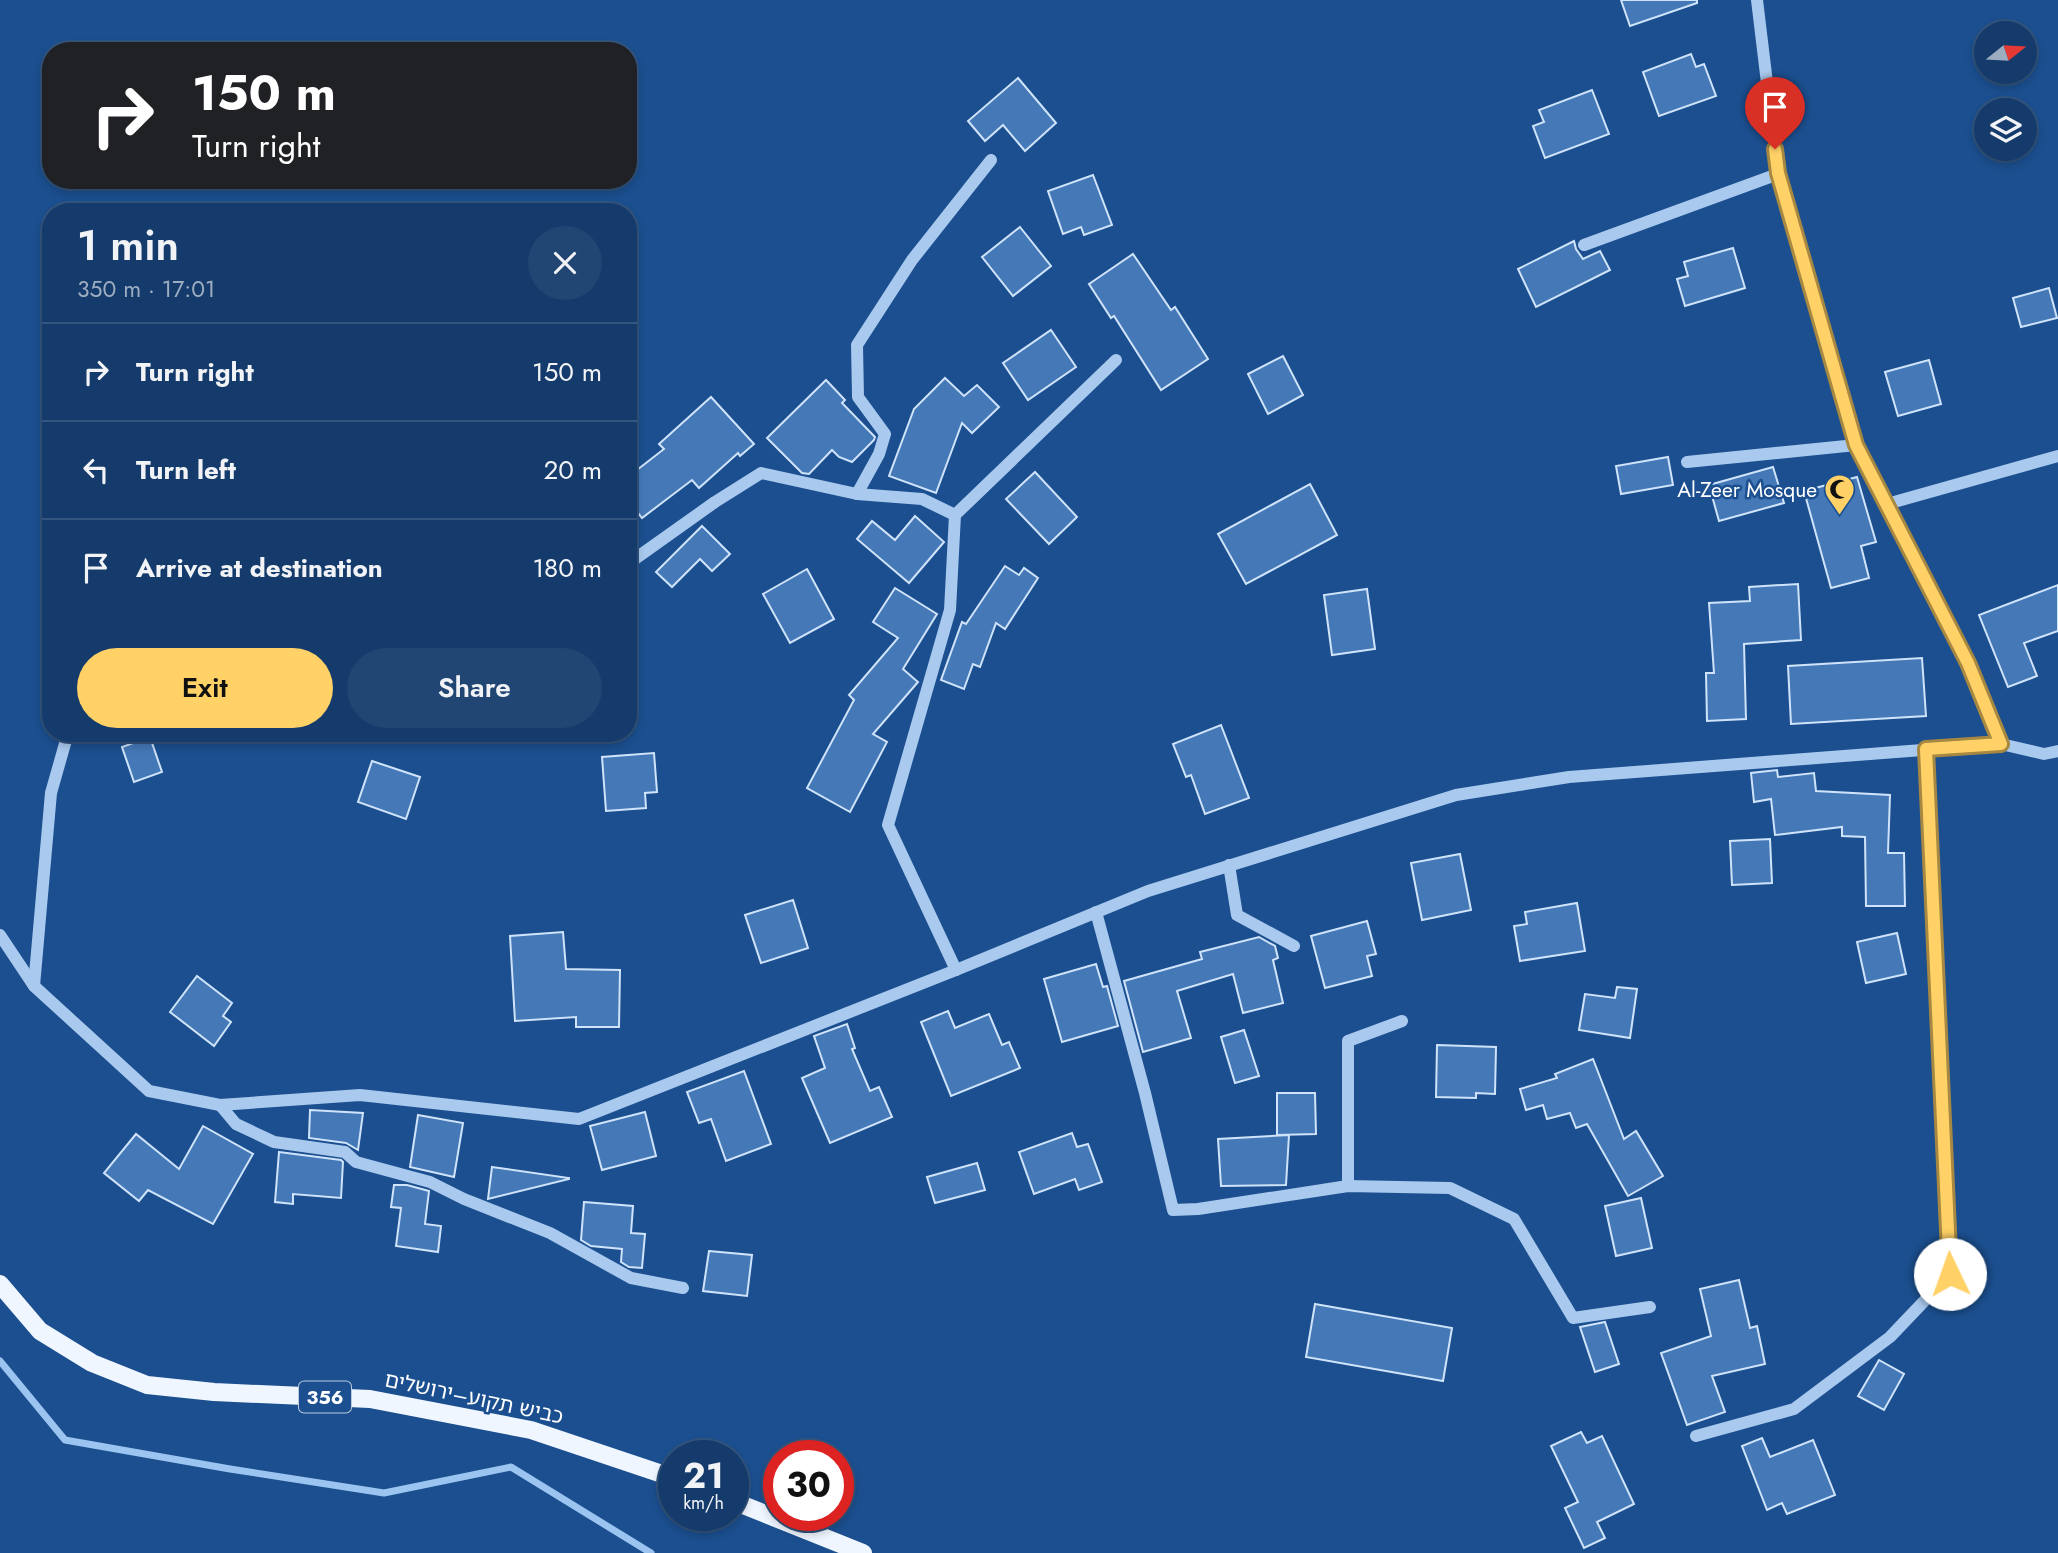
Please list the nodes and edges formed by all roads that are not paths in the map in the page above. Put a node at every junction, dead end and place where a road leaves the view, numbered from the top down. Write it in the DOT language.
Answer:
graph roads {
  1 [pos="1757,0"];
  2 [pos="991,160"];
  3 [pos="1778,173"];
  4 [pos="1584,245"];
  5 [pos="1116,360"];
  6 [pos="1856,445"];
  7 [pos="2058,456"];
  8 [pos="1687,462"];
  9 [pos="857,494"];
  10 [pos="1887,504"];
  11 [pos="955,515"];
  12 [pos="637,557"];
  13 [pos="65,742"];
  14 [pos="2001,744"];
  15 [pos="1926,749"];
  16 [pos="2058,751"];
  17 [pos="1229,865"];
  18 [pos="1096,912"];
  19 [pos="0,935"];
  20 [pos="1294,946"];
  21 [pos="956,970"];
  22 [pos="34,986"];
  23 [pos="1402,1021"];
  24 [pos="220,1105"];
  25 [pos="1348,1186"];
  26 [pos="0,1284"];
  27 [pos="683,1288"];
  28 [pos="1650,1307"];
  29 [pos="1696,1436"];
  30 [pos="658,1473"];
  31 [pos="749,1507"];
  32 [pos="863,1553"];
  1 -- 3 [label="street"];
  2 -- 9 [label="street"];
  3 -- 4 [label="street"];
  3 -- 6 [label="street"];
  5 -- 11 [label="street"];
  6 -- 8 [label="street"];
  6 -- 10 [label="street"];
  7 -- 10 [label="street"];
  9 -- 11 [label="street"];
  9 -- 12 [label="street"];
  10 -- 14 [label="street"];
  11 -- 21 [label="street"];
  13 -- 22 [label="street"];
  14 -- 15 [label="street"];
  14 -- 16 [label="street"];
  15 -- 17 [label="street"];
  15 -- 29 [label="street"];
  17 -- 18 [label="street"];
  17 -- 20 [label="street"];
  18 -- 21 [label="street"];
  18 -- 25 [label="street"];
  19 -- 22 [label="street"];
  21 -- 24 [label="street"];
  22 -- 24 [label="street"];
  23 -- 25 [label="street"];
  24 -- 27 [label="street"];
  25 -- 28 [label="street"];
  26 -- 30 [label="main road, כביש תקוע–ירושלים / 356"];
  31 -- 32 [label="main road"];
}
